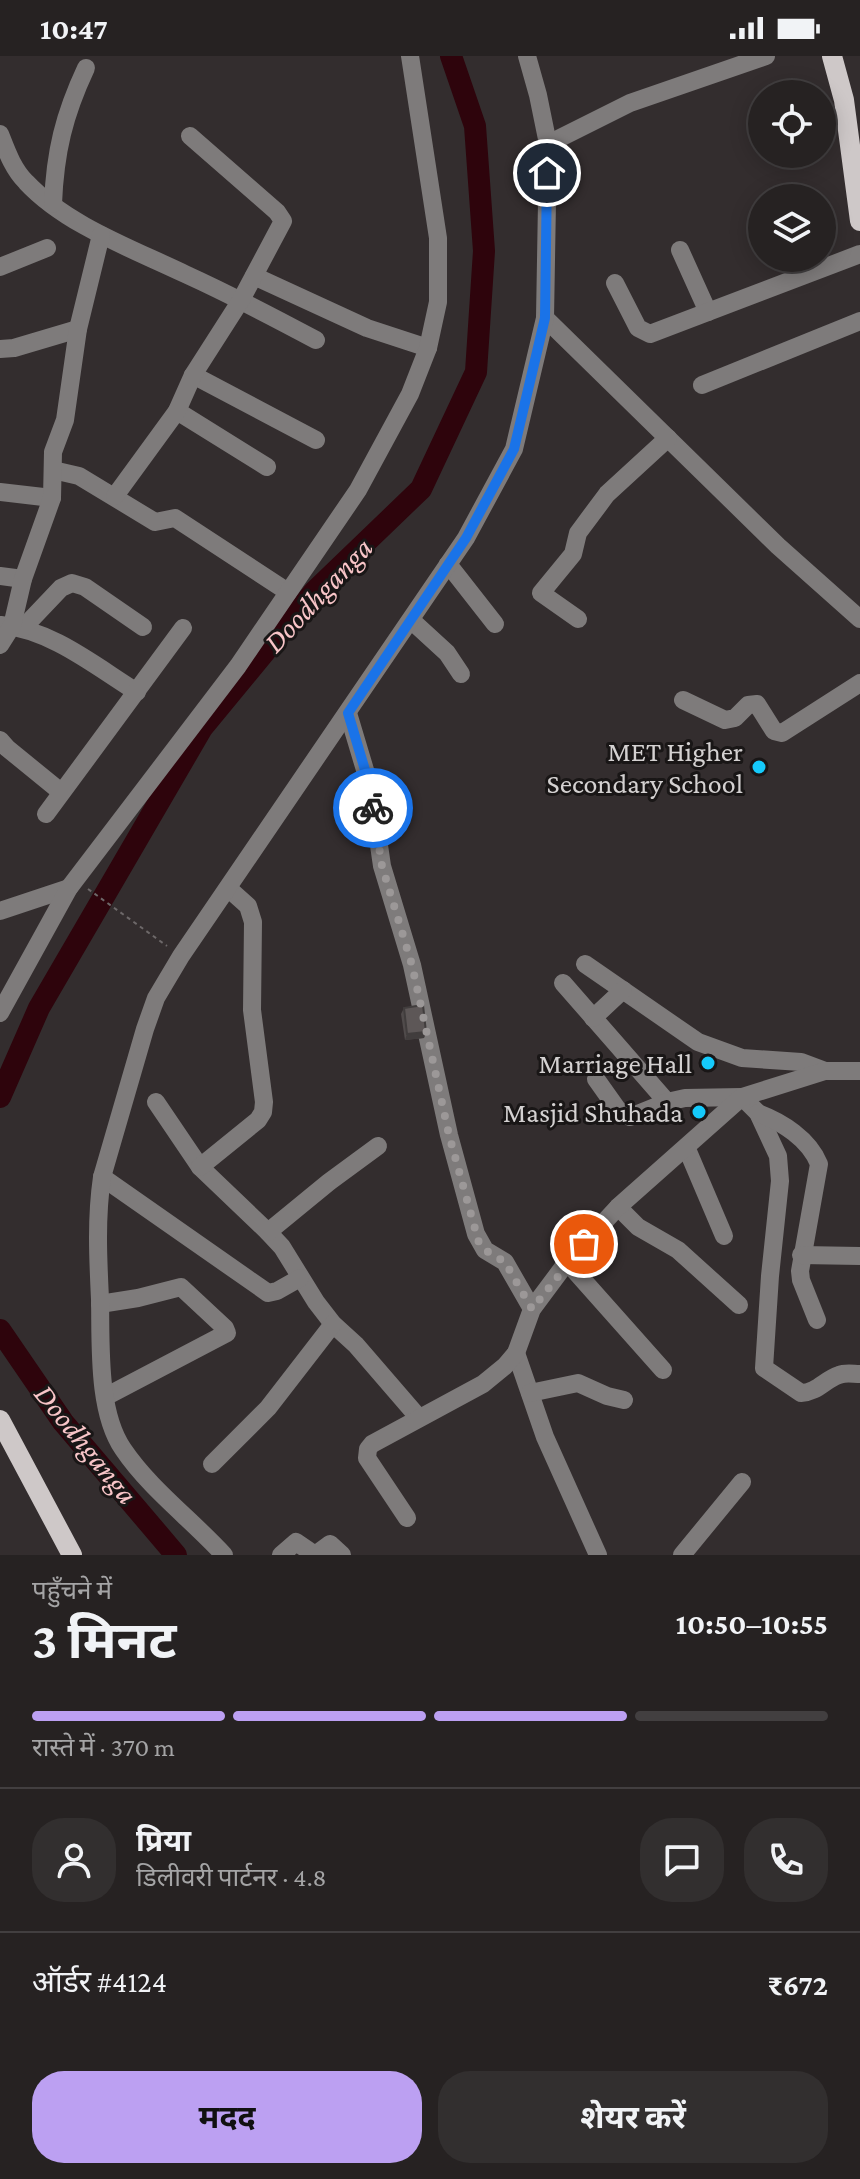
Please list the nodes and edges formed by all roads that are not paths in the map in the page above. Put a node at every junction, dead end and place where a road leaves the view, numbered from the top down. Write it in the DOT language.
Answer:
graph roads {
  1 [pos="410,56"];
  2 [pos="527,56"];
  3 [pos="766,56"];
  4 [pos="832,56"];
  5 [pos="86,68"];
  6 [pos="852,98"];
  7 [pos="0,134"];
  8 [pos="190,136"];
  9 [pos="548,144"];
  10 [pos="5,162"];
  11 [pos="856,162"];
  12 [pos="53,204"];
  13 [pos="860,215"];
  14 [pos="860,221"];
  15 [pos="101,235"];
  16 [pos="47,248"];
  17 [pos="680,250"];
  18 [pos="860,254"];
  19 [pos="0,267"];
  20 [pos="254,276"];
  21 [pos="615,283"];
  22 [pos="241,300"];
  23 [pos="708,312"];
  24 [pos="545,318"];
  25 [pos="860,321"];
  26 [pos="78,329"];
  27 [pos="316,340"];
  28 [pos="428,348"];
  29 [pos="0,349"];
  30 [pos="193,375"];
  31 [pos="702,385"];
  32 [pos="177,411"];
  33 [pos="668,438"];
  34 [pos="316,440"];
  35 [pos="267,467"];
  36 [pos="53,470"];
  37 [pos="0,492"];
  38 [pos="115,496"];
  39 [pos="52,498"];
  40 [pos="448,564"];
  41 [pos="0,576"];
  42 [pos="23,579"];
  43 [pos="288,592"];
  44 [pos="578,619"];
  45 [pos="860,619"];
  46 [pos="411,620"];
  47 [pos="495,624"];
  48 [pos="12,626"];
  49 [pos="143,627"];
  50 [pos="183,628"];
  51 [pos="0,645"];
  52 [pos="461,674"];
  53 [pos="860,683"];
  54 [pos="137,692"];
  55 [pos="683,700"];
  56 [pos="348,713"];
  57 [pos="0,740"];
  58 [pos="61,792"];
  59 [pos="46,814"];
  60 [pos="76,887"];
  61 [pos="229,889"];
  62 [pos="0,911"];
  63 [pos="585,964"];
  64 [pos="563,983"];
  65 [pos="623,990"];
  66 [pos="0,1013"];
  67 [pos="593,1018"];
  68 [pos="825,1071"];
  69 [pos="860,1071"];
  70 [pos="596,1079"];
  71 [pos="742,1097"];
  72 [pos="156,1102"];
  73 [pos="667,1102"];
  74 [pos="758,1113"];
  75 [pos="378,1146"];
  76 [pos="687,1149"];
  77 [pos="200,1167"];
  78 [pos="102,1177"];
  79 [pos="618,1207"];
  80 [pos="268,1232"];
  81 [pos="724,1236"];
  82 [pos="801,1255"];
  83 [pos="860,1256"];
  84 [pos="567,1262"];
  85 [pos="300,1278"];
  86 [pos="100,1304"];
  87 [pos="739,1305"];
  88 [pos="532,1309"];
  89 [pos="817,1320"];
  90 [pos="333,1324"];
  91 [pos="516,1353"];
  92 [pos="663,1370"];
  93 [pos="860,1374"];
  94 [pos="530,1393"];
  95 [pos="105,1397"];
  96 [pos="624,1400"];
  97 [pos="419,1418"];
  98 [pos="0,1420"];
  99 [pos="212,1464"];
  100 [pos="742,1482"];
  101 [pos="407,1518"];
  102 [pos="72,1555"];
  103 [pos="224,1555"];
  104 [pos="281,1555"];
  105 [pos="342,1555"];
  106 [pos="598,1555"];
  107 [pos="682,1555"];
  1 -- 28 [label="street"];
  2 -- 9 [label="street"];
  3 -- 9 [label="street"];
  4 -- 6 [label="main road"];
  5 -- 12 [label="street"];
  6 -- 11 [label="main road"];
  7 -- 10 [label="street"];
  8 -- 20 [label="street"];
  9 -- 24 [label="street"];
  10 -- 12 [label="street"];
  11 -- 13 [label="main road"];
  12 -- 15 [label="street"];
  13 -- 14 [label="main road"];
  15 -- 22 [label="street"];
  15 -- 26 [label="street"];
  16 -- 19 [label="street"];
  17 -- 23 [label="street"];
  18 -- 23 [label="street"];
  20 -- 22 [label="street"];
  20 -- 28 [label="street"];
  21 -- 23 [label="street"];
  22 -- 27 [label="street"];
  22 -- 30 [label="street"];
  24 -- 33 [label="street"];
  24 -- 40 [label="street"];
  25 -- 31 [label="street"];
  26 -- 29 [label="street"];
  26 -- 36 [label="street"];
  28 -- 43 [label="street"];
  30 -- 32 [label="street"];
  30 -- 34 [label="street"];
  32 -- 35 [label="street"];
  32 -- 38 [label="street"];
  33 -- 44 [label="street"];
  33 -- 45 [label="street"];
  36 -- 38 [label="street"];
  36 -- 39 [label="street"];
  37 -- 39 [label="street"];
  38 -- 43 [label="street"];
  39 -- 42 [label="street"];
  40 -- 46 [label="street"];
  40 -- 47 [label="street"];
  41 -- 42 [label="street"];
  42 -- 48 [label="street"];
  43 -- 60 [label="street"];
  46 -- 52 [label="street"];
  46 -- 56 [label="street"];
  48 -- 49 [label="street"];
  48 -- 51 [label="street"];
  48 -- 54 [label="street"];
  50 -- 54 [label="street"];
  53 -- 55 [label="street"];
  54 -- 58 [label="street"];
  56 -- 61 [label="street"];
  56 -- 88 [label="street"];
  57 -- 58 [label="street"];
  58 -- 59 [label="street"];
  60 -- 62 [label="street"];
  60 -- 66 [label="street"];
  61 -- 77 [label="street"];
  61 -- 78 [label="street"];
  63 -- 65 [label="street"];
  64 -- 67 [label="street"];
  65 -- 67 [label="street"];
  65 -- 68 [label="street"];
  67 -- 73 [label="street"];
  68 -- 69 [label="street"];
  68 -- 71 [label="street"];
  70 -- 73 [label="street"];
  71 -- 73 [label="street"];
  71 -- 74 [label="street"];
  71 -- 76 [label="street"];
  72 -- 77 [label="street"];
  74 -- 82 [label="street"];
  74 -- 93 [label="street"];
  75 -- 80 [label="street"];
  76 -- 79 [label="street"];
  76 -- 81 [label="street"];
  77 -- 80 [label="street"];
  78 -- 85 [label="street"];
  78 -- 86 [label="street"];
  79 -- 84 [label="street"];
  79 -- 87 [label="street"];
  80 -- 85 [label="street"];
  82 -- 83 [label="street"];
  82 -- 89 [label="street"];
  84 -- 88 [label="street"];
  84 -- 92 [label="street"];
  85 -- 90 [label="street"];
  86 -- 95 [label="street"];
  86 -- 95 [label="street"];
  88 -- 91 [label="street"];
  90 -- 97 [label="street"];
  90 -- 99 [label="street"];
  91 -- 94 [label="street"];
  91 -- 97 [label="street"];
  94 -- 96 [label="street"];
  94 -- 106 [label="street"];
  95 -- 103 [label="street"];
  97 -- 101 [label="street"];
  98 -- 102 [label="main road"];
  100 -- 107 [label="street"];
  104 -- 105 [label="street"];
}
